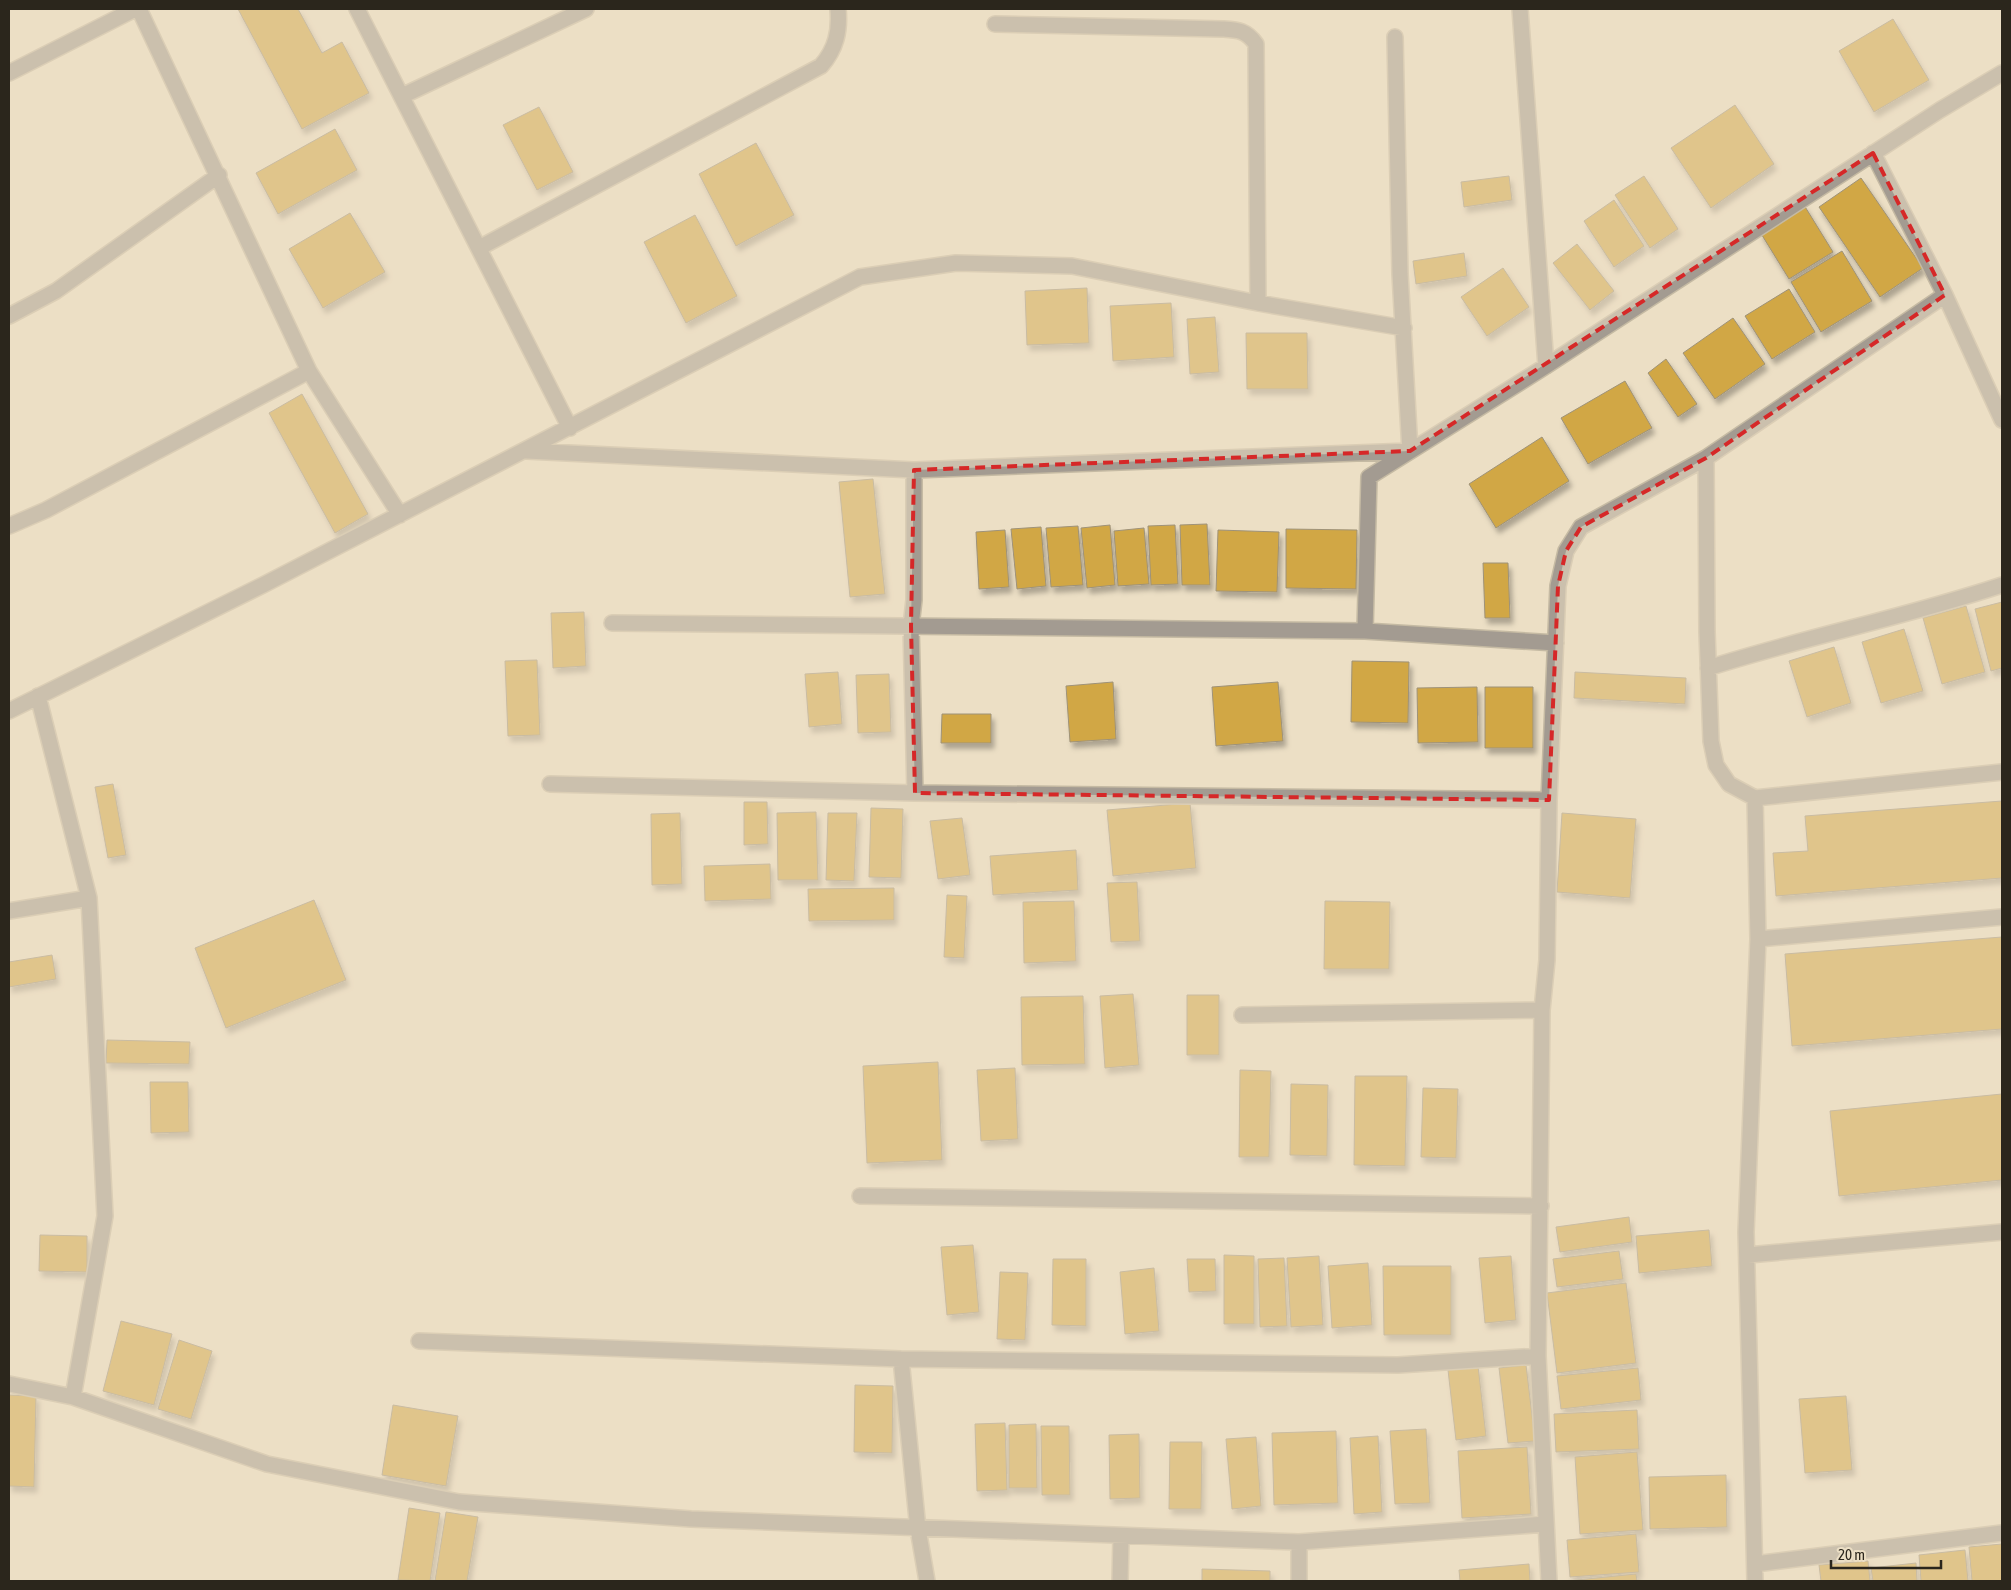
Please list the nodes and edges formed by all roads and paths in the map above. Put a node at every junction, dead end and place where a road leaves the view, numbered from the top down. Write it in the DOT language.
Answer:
graph roads {
  1 [pos="135,9"];
  2 [pos="139,9"];
  3 [pos="357,9"];
  4 [pos="586,9"];
  5 [pos="838,9"];
  6 [pos="1520,9"];
  7 [pos="995,24"];
  8 [pos="1395,37"];
  9 [pos="9,73"];
  10 [pos="2002,73"];
  11 [pos="402,96"];
  12 [pos="1873,153"];
  13 [pos="219,175"];
  14 [pos="479,248"];
  15 [pos="1945,294"];
  16 [pos="1258,303"];
  17 [pos="9,316"];
  18 [pos="1404,328"];
  19 [pos="1546,366"];
  20 [pos="309,371"];
  21 [pos="2002,420"];
  22 [pos="570,428"];
  23 [pos="526,451"];
  24 [pos="1410,451"];
  25 [pos="1706,458"];
  26 [pos="914,470"];
  27 [pos="400,515"];
  28 [pos="9,526"];
  29 [pos="2002,585"];
  30 [pos="612,623"];
  31 [pos="911,626"];
  32 [pos="1365,631"];
  33 [pos="1556,643"];
  34 [pos="1708,668"];
  35 [pos="38,696"];
  36 [pos="9,711"];
  37 [pos="2002,772"];
  38 [pos="550,784"];
  39 [pos="915,794"];
  40 [pos="1755,798"];
  41 [pos="1549,800"];
  42 [pos="90,898"];
  43 [pos="9,911"];
  44 [pos="2002,918"];
  45 [pos="1758,939"];
  46 [pos="1542,1010"];
  47 [pos="1242,1015"];
  48 [pos="860,1196"];
  49 [pos="1541,1206"];
  50 [pos="2002,1232"];
  51 [pos="1748,1255"];
  52 [pos="419,1341"];
  53 [pos="1538,1356"];
  54 [pos="901,1359"];
  55 [pos="9,1384"];
  56 [pos="73,1397"];
  57 [pos="1546,1524"];
  58 [pos="918,1529"];
  59 [pos="2002,1533"];
  60 [pos="1121,1537"];
  61 [pos="1299,1542"];
  62 [pos="1755,1564"];
  63 [pos="927,1581"];
  64 [pos="1120,1581"];
  65 [pos="1298,1581"];
  66 [pos="1549,1581"];
  67 [pos="1756,1581"];
  1 -- 9 [label="street"];
  2 -- 13 [label="street"];
  3 -- 11 [label="street"];
  4 -- 11 [label="street"];
  5 -- 14 [label="street"];
  6 -- 19 [label="street"];
  7 -- 16 [label="street"];
  8 -- 18 [label="street"];
  10 -- 12 [label="street"];
  11 -- 14 [label="street"];
  12 -- 15 [label="street"];
  12 -- 19 [label="street"];
  13 -- 17 [label="street"];
  13 -- 20 [label="street"];
  14 -- 22 [label="street"];
  15 -- 21 [label="street"];
  15 -- 25 [label="street"];
  16 -- 18 [label="street"];
  16 -- 22 [label="street"];
  18 -- 24 [label="street"];
  19 -- 24 [label="street"];
  20 -- 27 [label="street"];
  20 -- 28 [label="street"];
  22 -- 23 [label="street"];
  23 -- 26 [label="street"];
  23 -- 27 [label="street"];
  24 -- 26 [label="street"];
  24 -- 32 [label="street"];
  25 -- 33 [label="street"];
  25 -- 34 [label="street"];
  26 -- 31 [label="street"];
  27 -- 35 [label="street"];
  29 -- 34 [label="street"];
  30 -- 31 [label="street"];
  31 -- 32 [label="street"];
  31 -- 39 [label="street"];
  32 -- 33 [label="street"];
  33 -- 41 [label="street"];
  34 -- 40 [label="street"];
  35 -- 36 [label="street"];
  35 -- 42 [label="street"];
  37 -- 40 [label="street"];
  38 -- 39 [label="street"];
  39 -- 41 [label="street"];
  40 -- 45 [label="street"];
  41 -- 46 [label="street"];
  42 -- 43 [label="street"];
  42 -- 56 [label="street"];
  44 -- 45 [label="street"];
  45 -- 51 [label="street"];
  46 -- 47 [label="street"];
  46 -- 49 [label="street"];
  48 -- 49 [label="street"];
  49 -- 53 [label="street"];
  50 -- 51 [label="street"];
  51 -- 62 [label="street"];
  52 -- 54 [label="street"];
  53 -- 54 [label="street"];
  53 -- 57 [label="street"];
  54 -- 58 [label="street"];
  55 -- 56 [label="street"];
  56 -- 58 [label="street"];
  57 -- 61 [label="street"];
  57 -- 66 [label="street"];
  58 -- 60 [label="street"];
  58 -- 63 [label="street"];
  59 -- 62 [label="street"];
  60 -- 61 [label="street"];
  60 -- 64 [label="street"];
  61 -- 65 [label="street"];
  62 -- 67 [label="street"];
}
